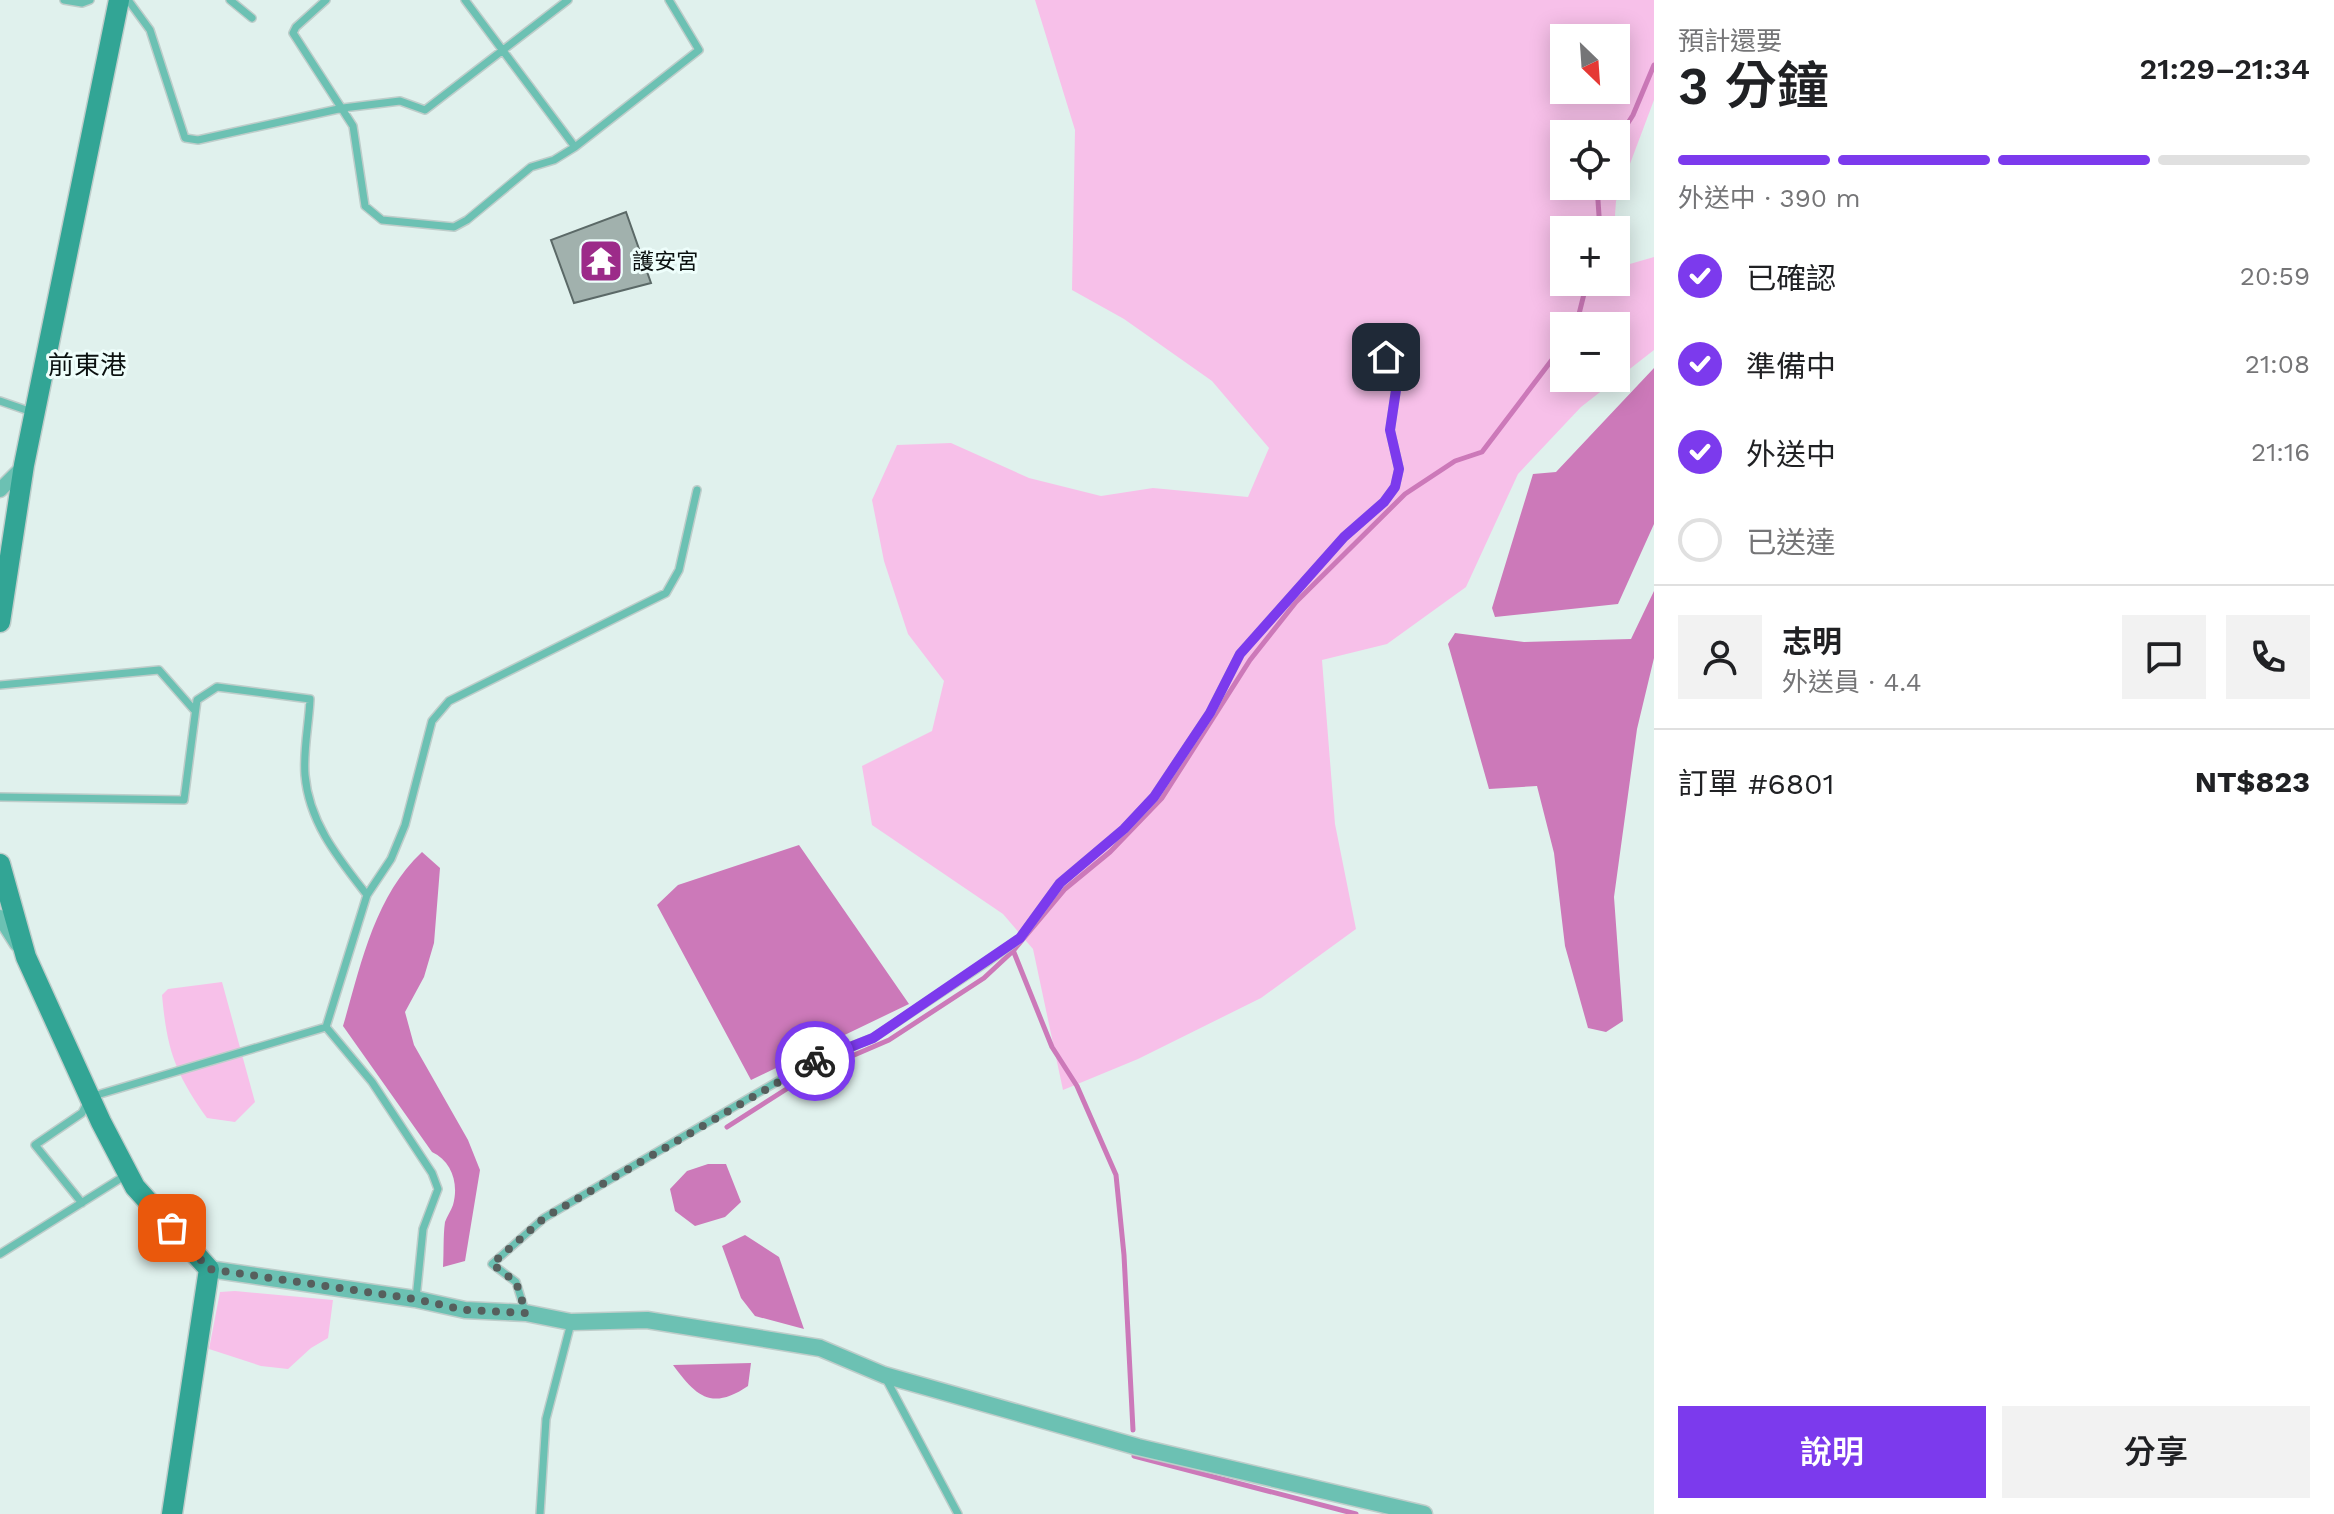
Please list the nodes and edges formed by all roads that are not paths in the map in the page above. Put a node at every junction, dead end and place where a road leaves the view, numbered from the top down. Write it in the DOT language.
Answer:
graph roads {
  1 [pos="64,0"];
  2 [pos="90,0"];
  3 [pos="119,0"];
  4 [pos="128,0"];
  5 [pos="230,0"];
  6 [pos="326,0"];
  7 [pos="465,0"];
  8 [pos="568,0"];
  9 [pos="669,0"];
  10 [pos="252,18"];
  11 [pos="504,52"];
  12 [pos="343,108"];
  13 [pos="575,147"];
  14 [pos="1386,330"];
  15 [pos="0,401"];
  16 [pos="34,413"];
  17 [pos="24,465"];
  18 [pos="0,490"];
  19 [pos="697,490"];
  20 [pos="3,585"];
  21 [pos="0,622"];
  22 [pos="0,685"];
  23 [pos="195,711"];
  24 [pos="0,797"];
  25 [pos="0,864"];
  26 [pos="367,895"];
  27 [pos="0,917"];
  28 [pos="26,957"];
  29 [pos="326,1027"];
  30 [pos="90,1097"];
  31 [pos="128,1174"];
  32 [pos="82,1203"];
  33 [pos="1,1253"];
  34 [pos="209,1269"];
  35 [pos="415,1299"];
  36 [pos="526,1313"];
  37 [pos="571,1322"];
  38 [pos="884,1375"];
  39 [pos="172,1514"];
  40 [pos="540,1514"];
  41 [pos="958,1514"];
  42 [pos="1424,1514"];
  1 -- 2 [label="lane"];
  3 -- 16 [label="main road"];
  4 -- 12 [label="lane"];
  5 -- 10 [label="lane"];
  6 -- 12 [label="lane"];
  7 -- 11 [label="lane"];
  8 -- 11 [label="lane"];
  9 -- 13 [label="lane"];
  11 -- 12 [label="lane"];
  11 -- 13 [label="lane"];
  12 -- 13 [label="lane"];
  14 -- 36 [label="lane"];
  15 -- 16 [label="lane"];
  16 -- 17 [label="main road"];
  17 -- 18 [label="street"];
  17 -- 20 [label="main road"];
  19 -- 26 [label="lane"];
  20 -- 21 [label="main road"];
  22 -- 23 [label="lane"];
  23 -- 24 [label="lane"];
  23 -- 26 [label="lane"];
  25 -- 28 [label="main road"];
  26 -- 29 [label="lane"];
  27 -- 28 [label="street"];
  28 -- 30 [label="main road"];
  29 -- 30 [label="lane"];
  29 -- 35 [label="lane"];
  30 -- 31 [label="main road"];
  30 -- 32 [label="lane"];
  31 -- 32 [label="lane"];
  31 -- 34 [label="main road"];
  32 -- 33 [label="lane"];
  34 -- 35 [label="street"];
  34 -- 39 [label="main road"];
  35 -- 36 [label="street"];
  36 -- 37 [label="street"];
  37 -- 38 [label="street"];
  37 -- 40 [label="lane"];
  38 -- 41 [label="lane"];
  38 -- 42 [label="street"];
}
